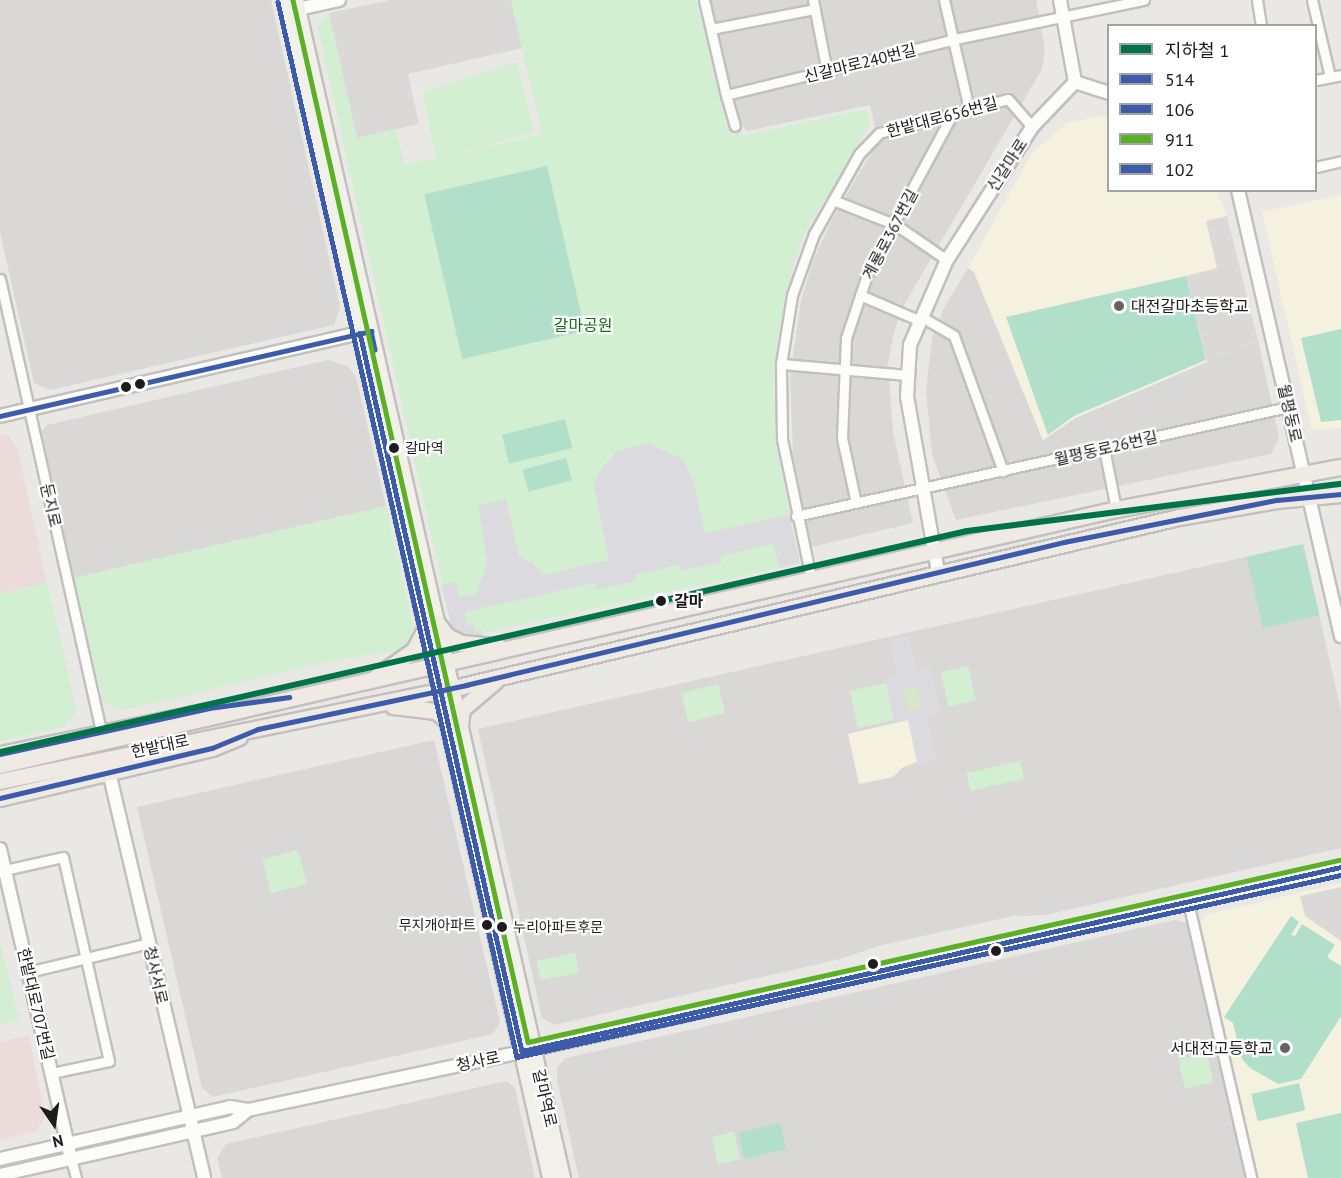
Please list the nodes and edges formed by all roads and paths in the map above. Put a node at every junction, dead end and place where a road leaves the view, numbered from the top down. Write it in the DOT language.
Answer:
graph roads {
  1 [pos="285,0"];
  2 [pos="339,0"];
  3 [pos="704,0"];
  4 [pos="944,0"];
  5 [pos="1060,0"];
  6 [pos="1144,0"];
  7 [pos="1257,0"];
  8 [pos="1312,0"];
  9 [pos="297,4"];
  10 [pos="814,4"];
  11 [pos="1061,16"];
  12 [pos="1261,24"];
  13 [pos="711,29"];
  14 [pos="955,39"];
  15 [pos="827,72"];
  16 [pos="1341,75"];
  17 [pos="1330,77"];
  18 [pos="1317,80"];
  19 [pos="1075,82"];
  20 [pos="1107,93"];
  21 [pos="726,95"];
  22 [pos="969,109"];
  23 [pos="953,113"];
  24 [pos="735,126"];
  25 [pos="1032,127"];
  26 [pos="1341,161"];
  27 [pos="1317,167"];
  28 [pos="1238,192"];
  29 [pos="833,200"];
  30 [pos="896,225"];
  31 [pos="947,260"];
  32 [pos="0,279"];
  33 [pos="860,295"];
  34 [pos="919,318"];
  35 [pos="365,332"];
  36 [pos="781,364"];
  37 [pos="843,368"];
  38 [pos="906,375"];
  39 [pos="1288,406"];
  40 [pos="29,409"];
  41 [pos="0,416"];
  42 [pos="1104,448"];
  43 [pos="1341,467"];
  44 [pos="1003,471"];
  45 [pos="1304,472"];
  46 [pos="923,488"];
  47 [pos="1341,494"];
  48 [pos="1310,498"];
  49 [pos="856,503"];
  50 [pos="1116,509"];
  51 [pos="796,516"];
  52 [pos="936,550"];
  53 [pos="938,572"];
  54 [pos="811,578"];
  55 [pos="432,625"];
  56 [pos="1341,636"];
  57 [pos="503,648"];
  58 [pos="441,665"];
  59 [pos="510,673"];
  60 [pos="370,681"];
  61 [pos="446,689"];
  62 [pos="378,703"];
  63 [pos="250,705"];
  64 [pos="455,724"];
  65 [pos="258,729"];
  66 [pos="101,730"];
  67 [pos="0,754"];
  68 [pos="0,765"];
  69 [pos="109,772"];
  70 [pos="0,781"];
  71 [pos="0,798"];
  72 [pos="0,849"];
  73 [pos="1341,867"];
  74 [pos="5,870"];
  75 [pos="1188,902"];
  76 [pos="149,943"];
  77 [pos="86,958"];
  78 [pos="28,972"];
  79 [pos="528,1050"];
  80 [pos="52,1073"];
  81 [pos="248,1110"];
  82 [pos="189,1116"];
  83 [pos="193,1131"];
  84 [pos="68,1143"];
  85 [pos="0,1159"];
  86 [pos="71,1159"];
  87 [pos="0,1175"];
  88 [pos="76,1178"];
  89 [pos="204,1178"];
  90 [pos="550,1178"];
  91 [pos="563,1178"];
  92 [pos="1251,1178"];
  1 -- 35 [label="main road, 갈마역로"];
  2 -- 9 [label="street"];
  3 -- 13 [label="street"];
  4 -- 14 [label="street"];
  5 -- 11 [label="street"];
  6 -- 11 [label="street"];
  7 -- 12 [label="street"];
  8 -- 17 [label="street"];
  9 -- 35 [label="main road, 갈마역로"];
  10 -- 13 [label="street"];
  10 -- 15 [label="street"];
  11 -- 14 [label="street, 신갈마로240번길"];
  11 -- 19 [label="street"];
  13 -- 21 [label="street"];
  14 -- 15 [label="street, 신갈마로240번길"];
  14 -- 22 [label="street"];
  15 -- 21 [label="street, 신갈마로240번길"];
  16 -- 17 [label="street"];
  17 -- 18 [label="street"];
  19 -- 20 [label="street"];
  19 -- 25 [label="street, 신갈마로"];
  21 -- 24 [label="street"];
  22 -- 23 [label="street, 한밭대로656번길"];
  22 -- 25 [label="street, 한밭대로656번길"];
  23 -- 29 [label="street, 한밭대로656번길"];
  23 -- 30 [label="street, 계룡로367번길"];
  25 -- 31 [label="street, 신갈마로"];
  26 -- 27 [label="street"];
  28 -- 39 [label="street, 월평동로"];
  29 -- 30 [label="street"];
  29 -- 36 [label="street, 한밭대로656번길"];
  30 -- 31 [label="street"];
  30 -- 33 [label="street, 계룡로367번길"];
  31 -- 34 [label="street, 신갈마로"];
  32 -- 40 [label="street, 둔지로"];
  33 -- 34 [label="street"];
  33 -- 37 [label="street, 계룡로367번길"];
  34 -- 38 [label="street, 신갈마로"];
  34 -- 44 [label="street"];
  35 -- 40 [label="street"];
  35 -- 55 [label="main road, 갈마역로"];
  36 -- 37 [label="street"];
  36 -- 51 [label="street, 한밭대로656번길"];
  37 -- 38 [label="street"];
  37 -- 49 [label="street, 계룡로367번길"];
  38 -- 46 [label="street, 신갈마로"];
  39 -- 42 [label="street, 월평동로26번길"];
  39 -- 45 [label="street, 월평동로"];
  40 -- 41 [label="street"];
  40 -- 66 [label="street, 둔지로"];
  42 -- 44 [label="street, 월평동로26번길"];
  42 -- 50 [label="street"];
  43 -- 45 [label="main road, 한밭대로"];
  44 -- 46 [label="street, 월평동로26번길"];
  45 -- 48 [label="street, 월평동로"];
  45 -- 50 [label="main road, 한밭대로"];
  46 -- 49 [label="street, 월평동로26번길"];
  46 -- 52 [label="street, 신갈마로"];
  47 -- 48 [label="main road"];
  48 -- 53 [label="main road"];
  48 -- 56 [label="street, 월평동로"];
  49 -- 51 [label="street, 월평동로26번길"];
  50 -- 52 [label="main road, 한밭대로"];
  51 -- 54 [label="street, 한밭대로656번길"];
  52 -- 53 [label="street, 신갈마로"];
  52 -- 54 [label="main road, 한밭대로"];
  53 -- 59 [label="main road, 한밭대로"];
  54 -- 57 [label="main road, 한밭대로"];
  55 -- 57 [label="main road"];
  55 -- 58 [label="main road, 갈마역로"];
  55 -- 60 [label="main road"];
  57 -- 58 [label="main road, 한밭대로"];
  58 -- 60 [label="main road, 한밭대로"];
  58 -- 61 [label="main road, 갈마역로"];
  59 -- 61 [label="main road, 한밭대로"];
  59 -- 64 [label="main road"];
  60 -- 63 [label="main road, 한밭대로"];
  61 -- 62 [label="main road, 한밭대로"];
  61 -- 64 [label="main road, 갈마역로"];
  62 -- 64 [label="main road"];
  62 -- 65 [label="main road, 한밭대로"];
  63 -- 66 [label="main road"];
  63 -- 68 [label="main road, 한밭대로"];
  64 -- 79 [label="main road, 갈마역로"];
  65 -- 69 [label="main road"];
  65 -- 70 [label="main road, 한밭대로"];
  66 -- 67 [label="main road"];
  69 -- 71 [label="main road"];
  69 -- 76 [label="street, 청사서로"];
  72 -- 74 [label="street, 한밭대로707번길"];
  73 -- 75 [label="street, 청사로"];
  74 -- 77 [label="street"];
  74 -- 78 [label="street, 한밭대로707번길"];
  75 -- 79 [label="street, 청사로"];
  75 -- 92 [label="street"];
  76 -- 77 [label="street"];
  76 -- 82 [label="street, 청사서로"];
  77 -- 78 [label="street"];
  77 -- 80 [label="street"];
  78 -- 80 [label="street, 한밭대로707번길"];
  79 -- 81 [label="street, 청사로"];
  79 -- 90 [label="main road, 갈마역로"];
  79 -- 91 [label="main road, 갈마역로"];
  80 -- 84 [label="street, 한밭대로707번길"];
  81 -- 82 [label="street, 청사로"];
  81 -- 83 [label="street, 청사로"];
  82 -- 83 [label="street, 청사서로"];
  82 -- 84 [label="street, 청사로"];
  83 -- 86 [label="street, 청사로"];
  83 -- 89 [label="street, 청사서로"];
  84 -- 85 [label="street, 청사로"];
  84 -- 86 [label="street, 한밭대로707번길"];
  86 -- 87 [label="street, 청사로"];
  86 -- 88 [label="street"];
}
